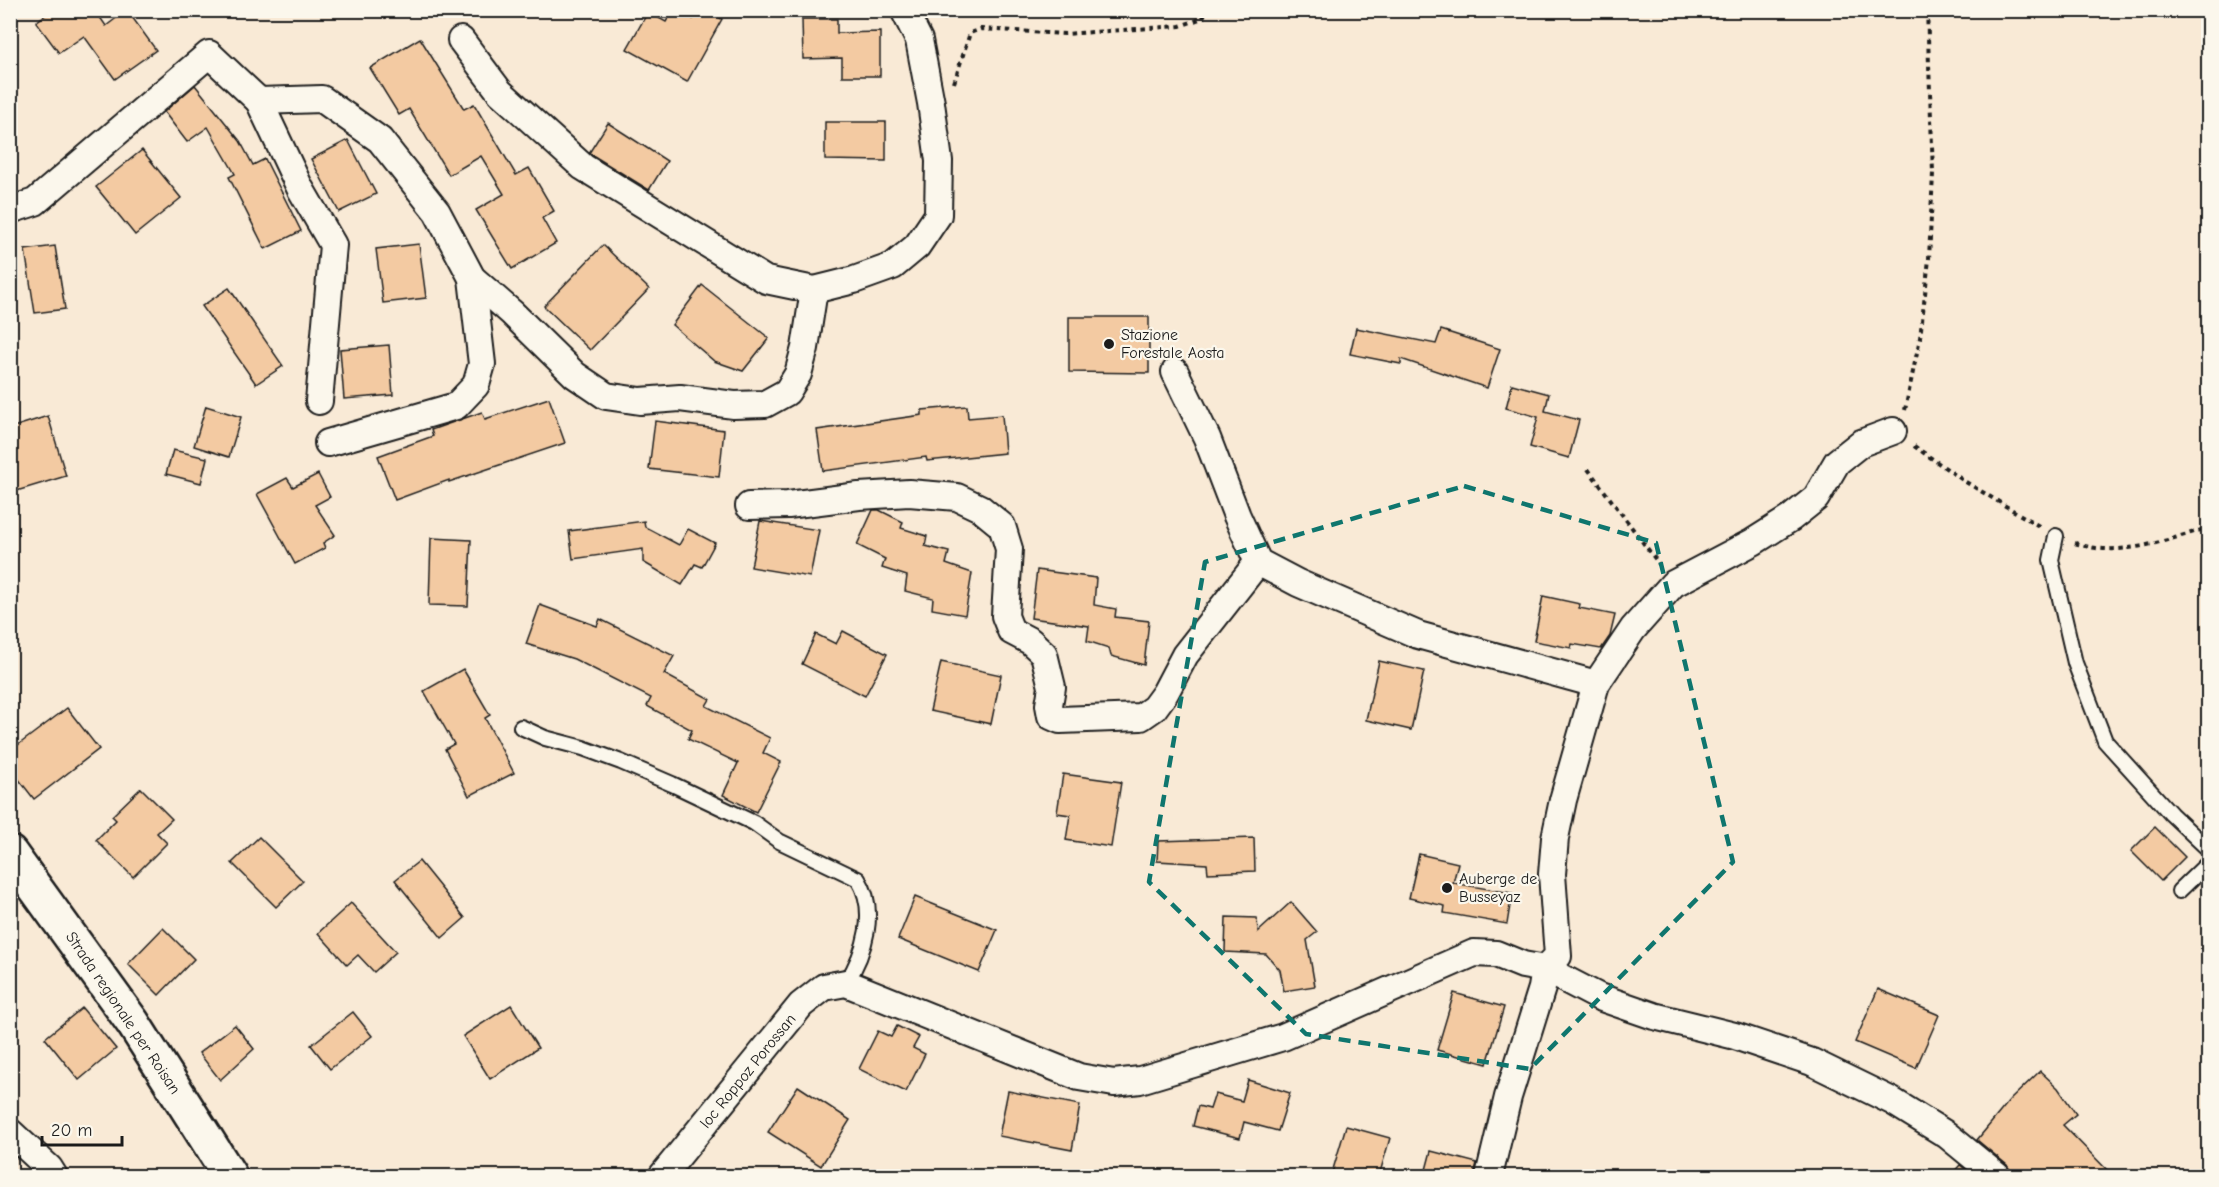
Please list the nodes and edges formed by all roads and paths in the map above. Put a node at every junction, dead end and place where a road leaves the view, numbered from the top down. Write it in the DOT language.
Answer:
graph roads {
  1 [pos="904,10"];
  2 [pos="1206,10"];
  3 [pos="1927,10"];
  4 [pos="461,40"];
  5 [pos="259,101"];
  6 [pos="931,103"];
  7 [pos="10,210"];
  8 [pos="472,278"];
  9 [pos="814,290"];
  10 [pos="1175,372"];
  11 [pos="319,401"];
  12 [pos="1893,431"];
  13 [pos="328,443"];
  14 [pos="1588,469"];
  15 [pos="749,506"];
  16 [pos="2208,528"];
  17 [pos="2056,536"];
  18 [pos="1258,562"];
  19 [pos="1673,584"];
  20 [pos="1596,684"];
  21 [pos="521,727"];
  22 [pos="2208,849"];
  23 [pos="10,853"];
  24 [pos="2208,863"];
  25 [pos="2180,891"];
  26 [pos="1545,969"];
  27 [pos="846,983"];
  28 [pos="10,1132"];
  29 [pos="54,1176"];
  30 [pos="230,1176"];
  31 [pos="662,1176"];
  32 [pos="1489,1176"];
  33 [pos="1997,1176"];
  1 -- 6 [label="street"];
  2 -- 6 [label="path"];
  3 -- 12 [label="path"];
  4 -- 9 [label="street"];
  5 -- 7 [label="street"];
  5 -- 8 [label="street"];
  5 -- 11 [label="street"];
  6 -- 9 [label="street"];
  8 -- 9 [label="street"];
  8 -- 13 [label="street"];
  10 -- 18 [label="street"];
  12 -- 17 [label="path"];
  12 -- 19 [label="street"];
  14 -- 19 [label="path"];
  15 -- 18 [label="street"];
  16 -- 17 [label="path"];
  17 -- 22 [label="lane"];
  18 -- 20 [label="street"];
  19 -- 20 [label="street"];
  20 -- 26 [label="street"];
  21 -- 27 [label="lane"];
  23 -- 30 [label="main road, Strada regionale per Roisan"];
  24 -- 25 [label="lane"];
  26 -- 27 [label="street"];
  26 -- 32 [label="street"];
  26 -- 33 [label="street"];
  27 -- 31 [label="street, loc Roppoz Porossan"];
  28 -- 29 [label="street"];
}
